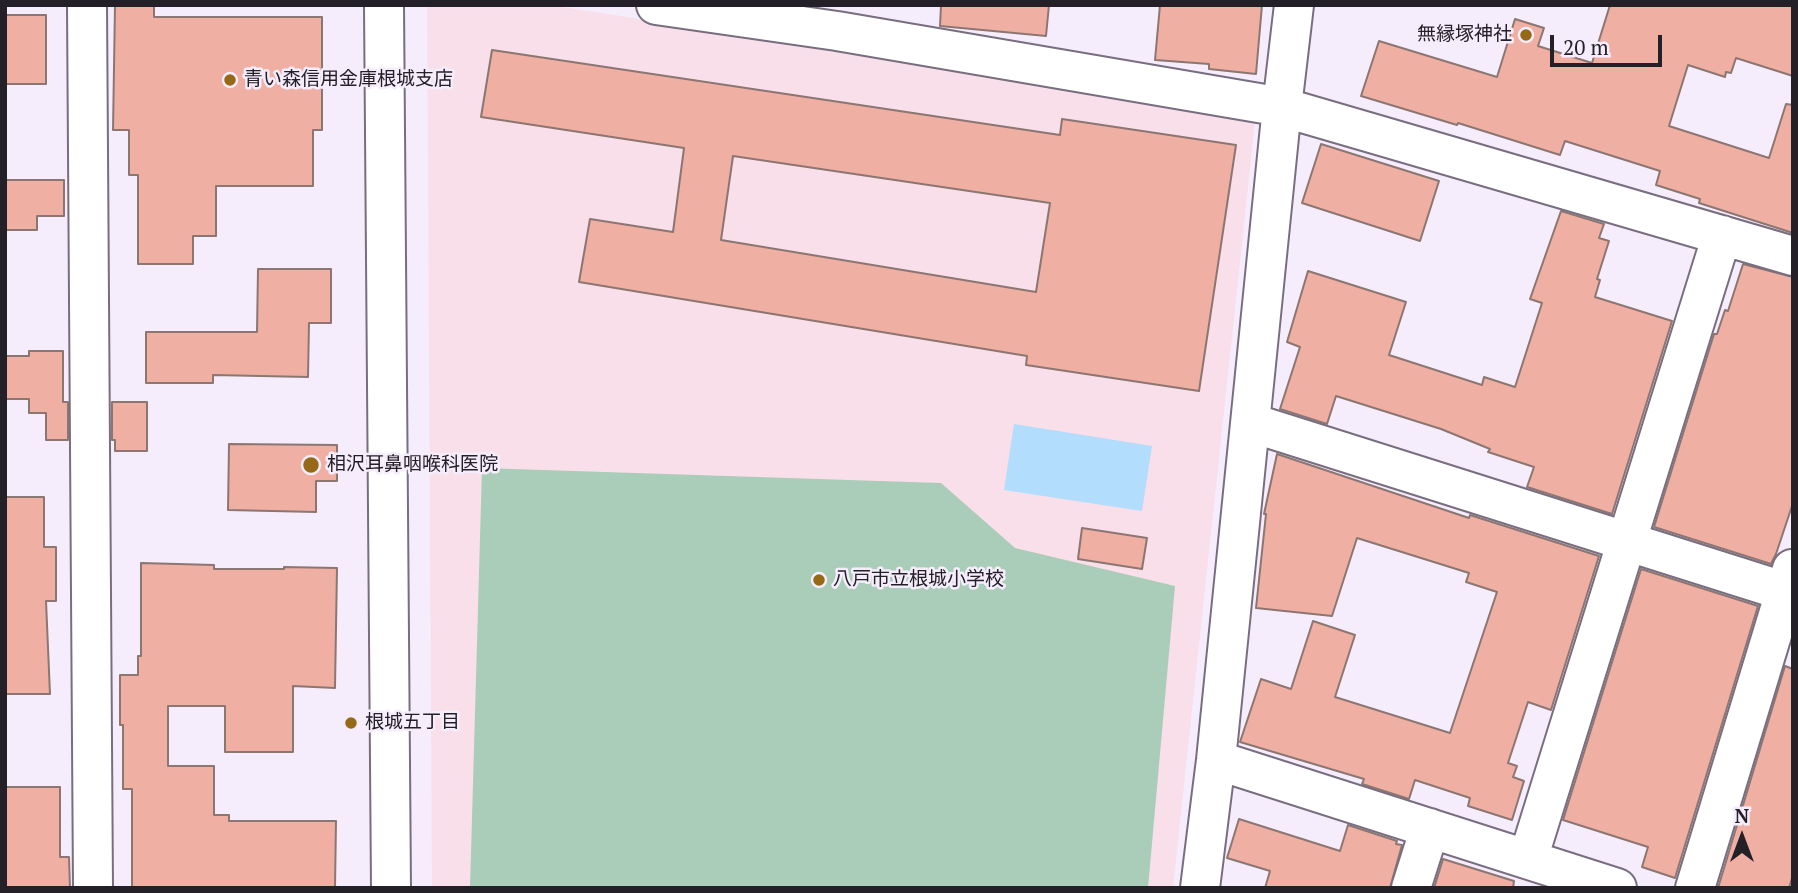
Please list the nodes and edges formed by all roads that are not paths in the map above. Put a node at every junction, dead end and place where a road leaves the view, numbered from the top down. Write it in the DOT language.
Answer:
graph roads {
  1 [pos="87,5"];
  2 [pos="384,5"];
  3 [pos="656,5"];
  4 [pos="1294,5"];
  5 [pos="1282,107"];
  6 [pos="1721,235"];
  7 [pos="1793,256"];
  8 [pos="1252,423"];
  9 [pos="1627,541"];
  10 [pos="1790,584"];
  11 [pos="1216,760"];
  12 [pos="1430,828"];
  13 [pos="1528,859"];
  14 [pos="93,888"];
  15 [pos="391,888"];
  16 [pos="1200,888"];
  17 [pos="1411,888"];
  18 [pos="1617,888"];
  19 [pos="1695,888"];
  1 -- 14 [label="street"];
  2 -- 15 [label="street"];
  3 -- 5 [label="street"];
  4 -- 5 [label="street"];
  5 -- 6 [label="street"];
  5 -- 8 [label="street"];
  6 -- 7 [label="street"];
  6 -- 9 [label="street"];
  8 -- 9 [label="street"];
  8 -- 11 [label="street"];
  9 -- 10 [label="street"];
  9 -- 13 [label="street"];
  10 -- 19 [label="street"];
  11 -- 12 [label="street"];
  11 -- 16 [label="street"];
  12 -- 13 [label="street"];
  12 -- 17 [label="street"];
  13 -- 18 [label="street"];
}
